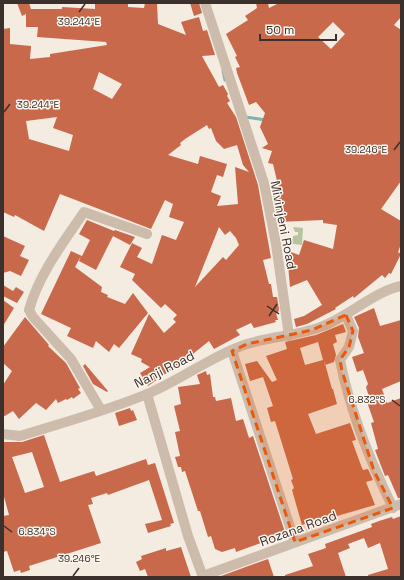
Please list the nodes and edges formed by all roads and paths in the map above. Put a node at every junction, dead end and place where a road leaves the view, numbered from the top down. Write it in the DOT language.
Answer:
graph roads {
  1 [pos="205,3"];
  2 [pos="148,234"];
  3 [pos="401,286"];
  4 [pos="346,315"];
  5 [pos="289,336"];
  6 [pos="232,351"];
  7 [pos="147,394"];
  8 [pos="101,410"];
  9 [pos="3,434"];
  10 [pos="397,506"];
  11 [pos="295,542"];
  12 [pos="203,577"];
  1 -- 5 [label="street, Mivinjeni Road"];
  2 -- 8 [label="street"];
  3 -- 4 [label="street"];
  4 -- 5 [label="street"];
  4 -- 10 [label="street"];
  5 -- 6 [label="street, Nanji Road"];
  6 -- 7 [label="street, Nanji Road"];
  6 -- 11 [label="street"];
  7 -- 8 [label="street, Nanji Road"];
  7 -- 12 [label="street"];
  8 -- 9 [label="street, Nanji Road"];
  10 -- 11 [label="street, Rozana Road"];
  11 -- 12 [label="street, Rozana Road"];
}
